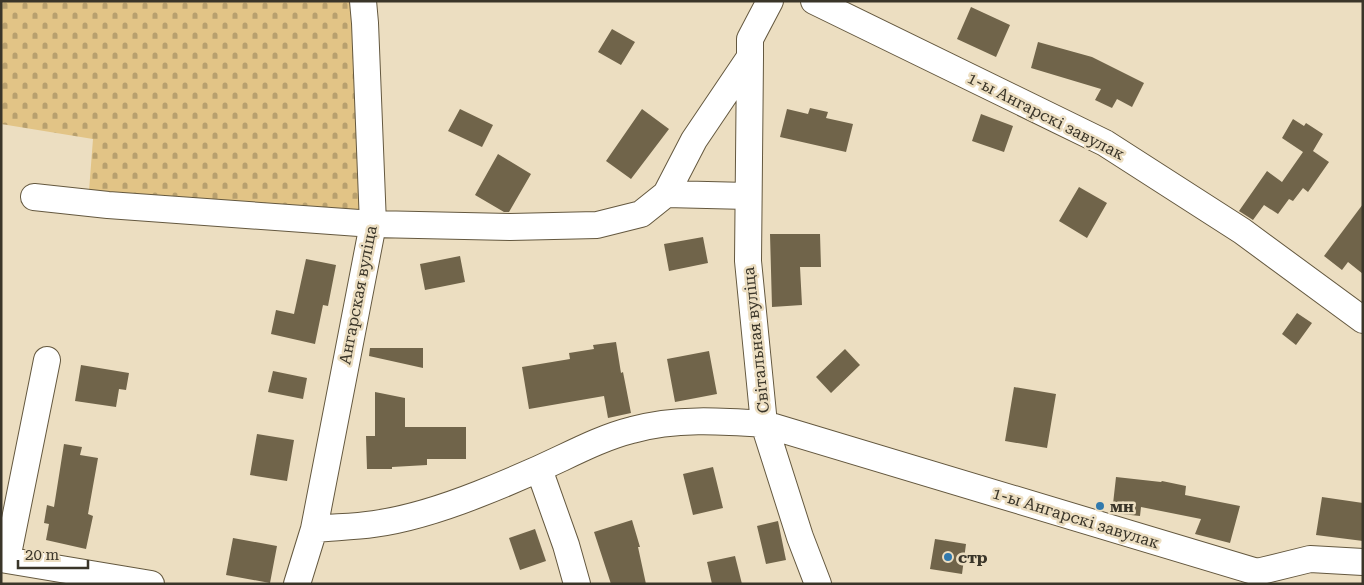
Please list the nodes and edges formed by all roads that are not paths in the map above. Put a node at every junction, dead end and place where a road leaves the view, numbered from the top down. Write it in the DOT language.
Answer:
graph roads {
  1 [pos="362,1"];
  2 [pos="770,1"];
  3 [pos="814,1"];
  4 [pos="750,57"];
  5 [pos="666,194"];
  6 [pos="748,196"];
  7 [pos="34,197"];
  8 [pos="373,224"];
  9 [pos="1363,320"];
  10 [pos="47,360"];
  11 [pos="764,424"];
  12 [pos="539,469"];
  13 [pos="314,529"];
  14 [pos="4,559"];
  15 [pos="1363,562"];
  16 [pos="1248,578"];
  17 [pos="151,584"];
  18 [pos="297,584"];
  19 [pos="577,584"];
  20 [pos="818,584"];
  1 -- 8 [label="street, Ангарская вуліца"];
  2 -- 4 [label="street, Світальная вуліца"];
  3 -- 9 [label="street, 1-ы Ангарскі завулак"];
  4 -- 5 [label="street"];
  4 -- 6 [label="street, Світальная вуліца"];
  5 -- 6 [label="street"];
  5 -- 8 [label="street"];
  6 -- 11 [label="street, Світальная вуліца"];
  7 -- 8 [label="street"];
  8 -- 13 [label="street, Ангарская вуліца"];
  10 -- 14 [label="street"];
  11 -- 12 [label="street, Світальная вуліца"];
  11 -- 16 [label="street, 1-ы Ангарскі завулак"];
  11 -- 20 [label="street"];
  12 -- 13 [label="street, Світальная вуліца"];
  12 -- 19 [label="street"];
  13 -- 18 [label="street, Ангарская вуліца"];
  14 -- 17 [label="street"];
  15 -- 16 [label="street, 1-ы Ангарскі завулак"];
}
